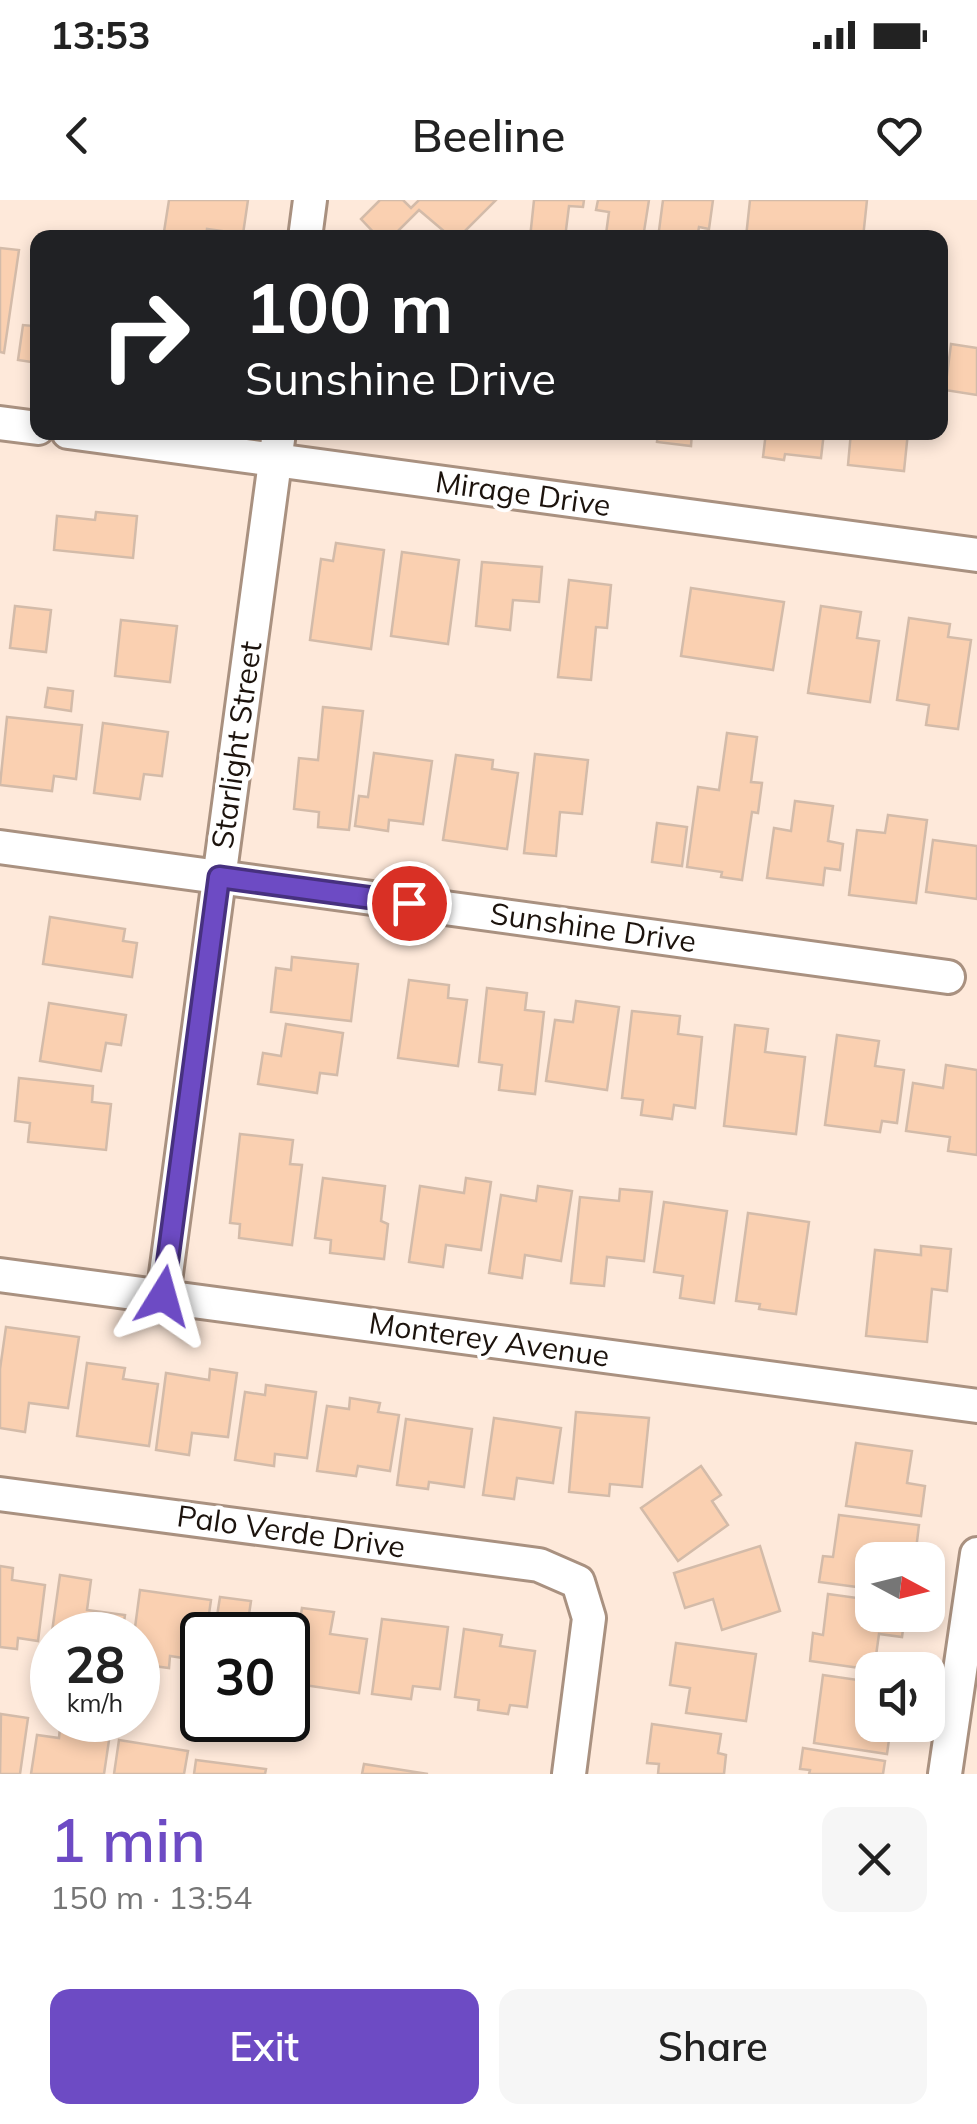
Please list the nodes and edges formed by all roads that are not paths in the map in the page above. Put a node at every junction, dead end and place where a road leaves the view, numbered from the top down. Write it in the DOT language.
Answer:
graph roads {
  1 [pos="310,200"];
  2 [pos="306,230"];
  3 [pos="0,423"];
  4 [pos="30,427"];
  5 [pos="179,440"];
  6 [pos="277,447"];
  7 [pos="977,555"];
  8 [pos="0,847"];
  9 [pos="219,877"];
  10 [pos="948,977"];
  11 [pos="0,1275"];
  12 [pos="163,1296"];
  13 [pos="977,1406"];
  14 [pos="0,1494"];
  15 [pos="977,1554"];
  16 [pos="569,1774"];
  17 [pos="945,1774"];
  1 -- 2 [label="street"];
  3 -- 4 [label="street"];
  5 -- 6 [label="street, Mirage Drive"];
  6 -- 7 [label="street, Mirage Drive"];
  6 -- 9 [label="street, Starlight Street"];
  8 -- 9 [label="street, Sunshine Drive"];
  9 -- 10 [label="street, Sunshine Drive"];
  9 -- 12 [label="street, Starlight Street"];
  11 -- 12 [label="street, Monterey Avenue"];
  12 -- 13 [label="street, Monterey Avenue"];
  14 -- 16 [label="street, Palo Verde Drive"];
  15 -- 17 [label="street"];
}
